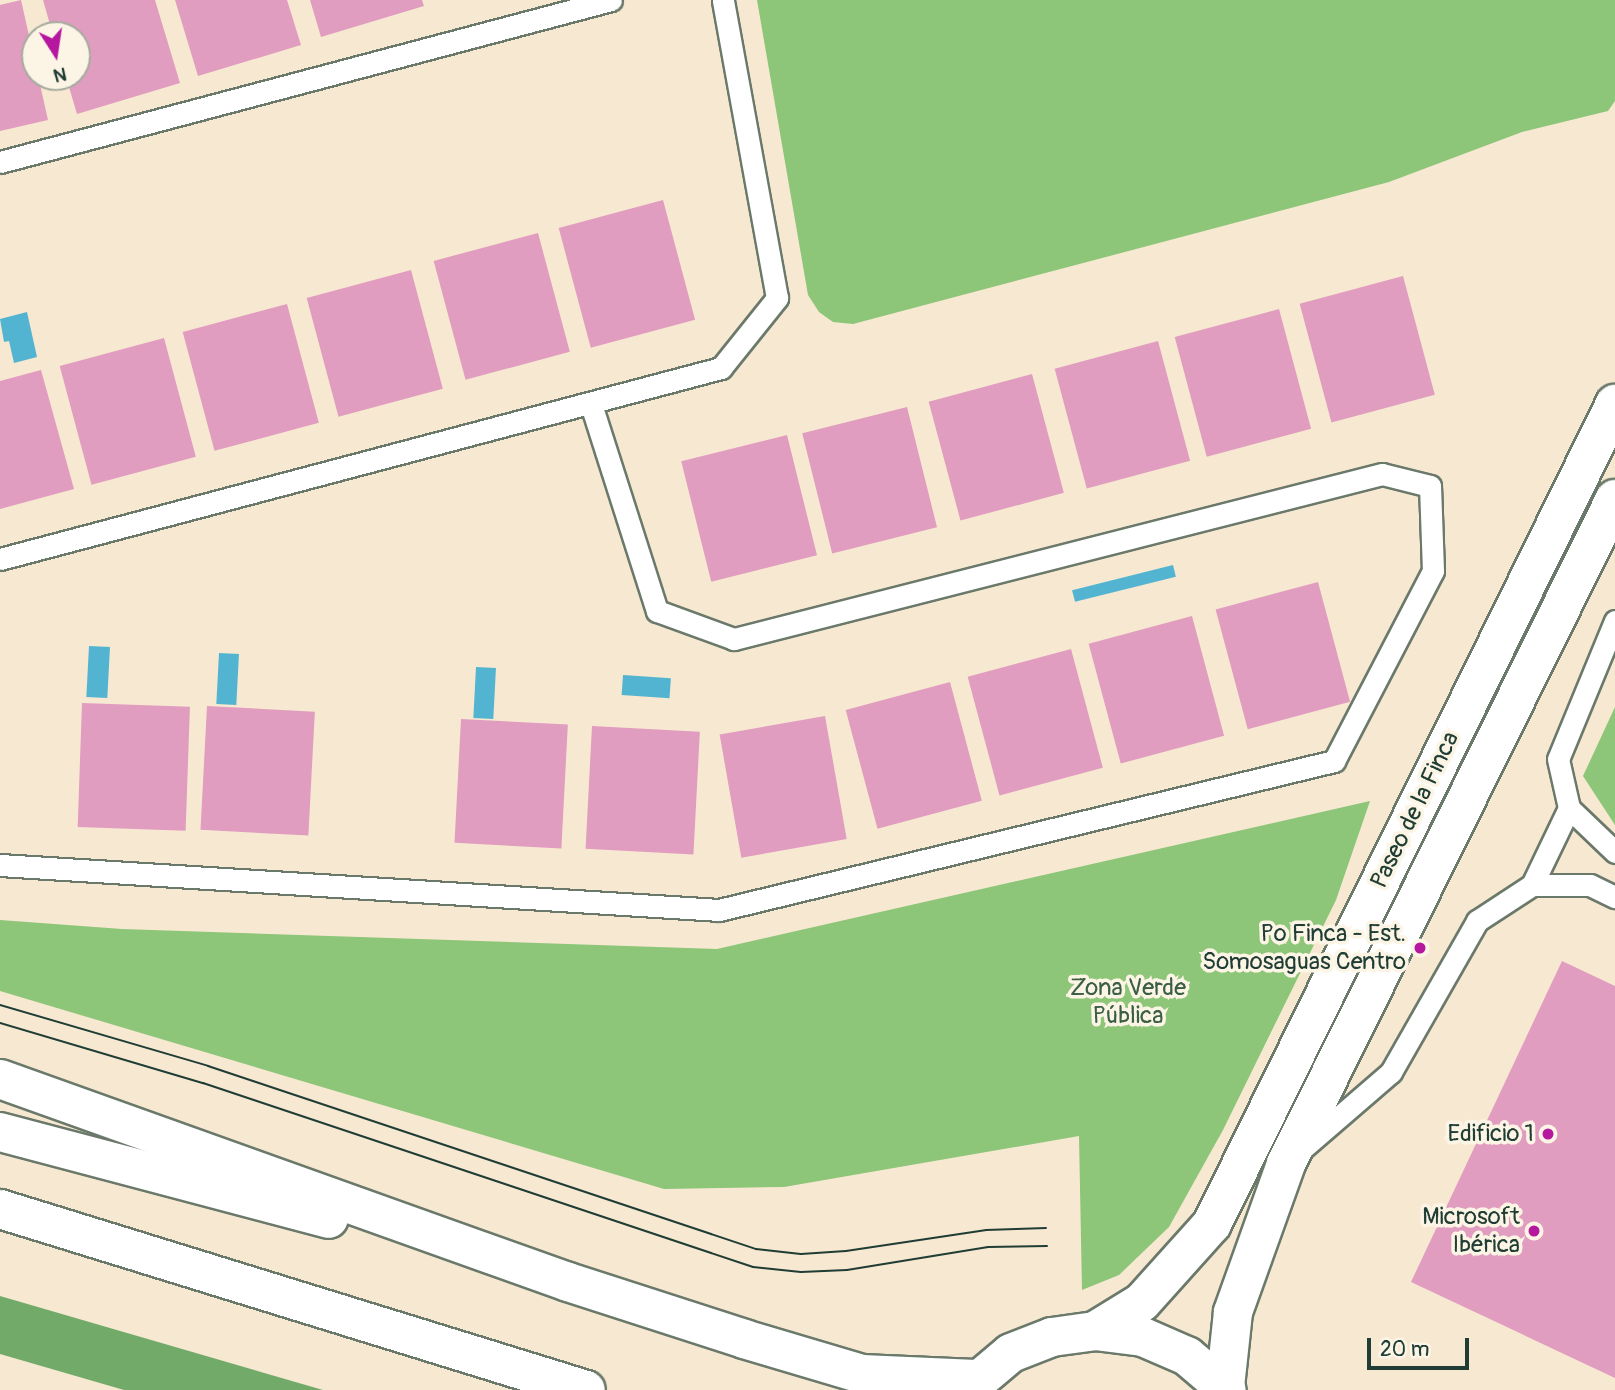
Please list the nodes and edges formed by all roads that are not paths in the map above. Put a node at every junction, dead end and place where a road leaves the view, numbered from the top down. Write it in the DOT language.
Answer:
graph roads {
  1 [pos="611,0"];
  2 [pos="723,0"];
  3 [pos="0,162"];
  4 [pos="591,404"];
  5 [pos="1615,404"];
  6 [pos="1615,499"];
  7 [pos="0,559"];
  8 [pos="1615,621"];
  9 [pos="1569,808"];
  10 [pos="1615,852"];
  11 [pos="0,865"];
  12 [pos="1532,885"];
  13 [pos="1615,897"];
  14 [pos="0,1079"];
  15 [pos="0,1132"];
  16 [pos="1286,1164"];
  17 [pos="0,1209"];
  18 [pos="568,1282"];
  19 [pos="1095,1331"];
  20 [pos="971,1384"];
  21 [pos="1226,1389"];
  22 [pos="586,1390"];
  1 -- 3 [label="lane"];
  2 -- 4 [label="lane"];
  4 -- 7 [label="lane"];
  4 -- 11 [label="lane"];
  5 -- 19 [label="main road, Paseo de la Finca"];
  6 -- 16 [label="main road, Paseo de la Finca"];
  8 -- 9 [label="lane"];
  9 -- 10 [label="lane"];
  9 -- 12 [label="lane"];
  12 -- 13 [label="lane"];
  12 -- 16 [label="lane"];
  14 -- 18 [label="main road"];
  15 -- 18 [label="main road"];
  16 -- 21 [label="main road, Paseo de la Finca"];
  17 -- 22 [label="main road"];
  18 -- 20 [label="main road"];
  19 -- 20 [label="main road"];
  19 -- 21 [label="main road"];
}
